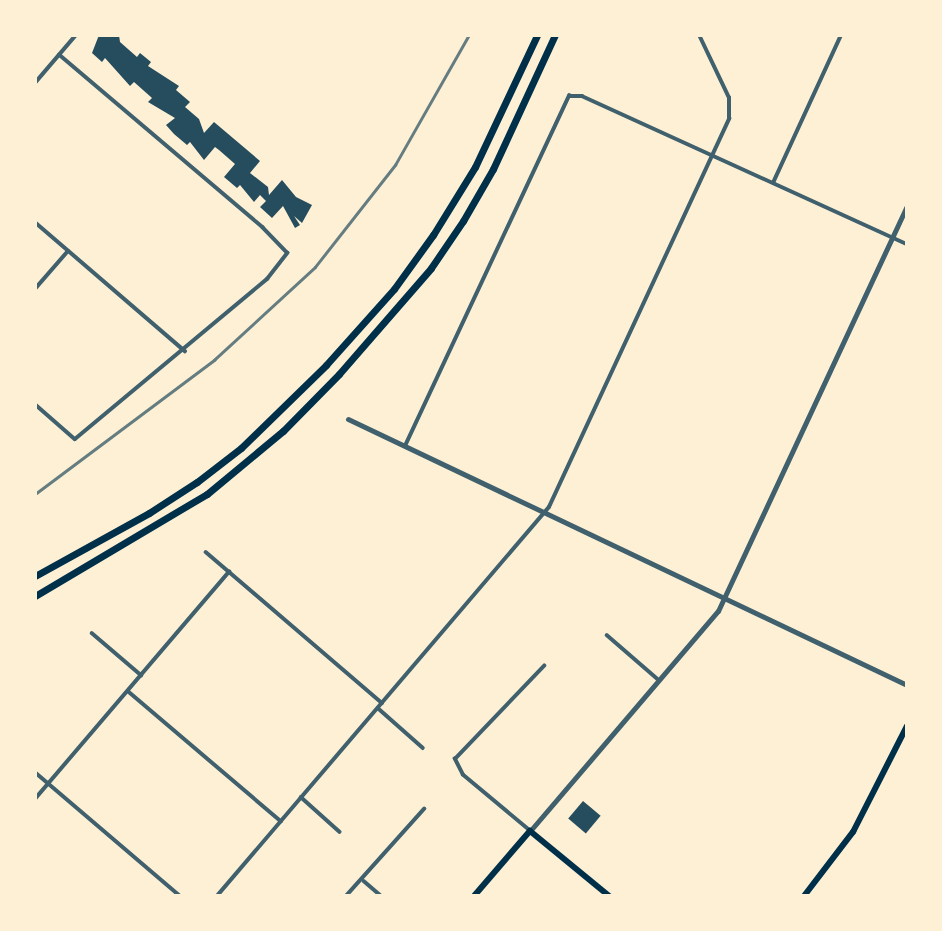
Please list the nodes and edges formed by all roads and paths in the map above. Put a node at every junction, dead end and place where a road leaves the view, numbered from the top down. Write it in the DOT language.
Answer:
graph roads {
  1 [pos="76,35"];
  2 [pos="537,35"];
  3 [pos="555,35"];
  4 [pos="699,35"];
  5 [pos="841,35"];
  6 [pos="59,55"];
  7 [pos="35,83"];
  8 [pos="712,155"];
  9 [pos="774,183"];
  10 [pos="907,205"];
  11 [pos="35,222"];
  12 [pos="892,237"];
  13 [pos="907,244"];
  14 [pos="68,251"];
  15 [pos="35,289"];
  16 [pos="185,351"];
  17 [pos="35,404"];
  18 [pos="348,419"];
  19 [pos="405,446"];
  20 [pos="545,512"];
  21 [pos="206,552"];
  22 [pos="229,572"];
  23 [pos="35,576"];
  24 [pos="35,596"];
  25 [pos="726,598"];
  26 [pos="92,633"];
  27 [pos="607,635"];
  28 [pos="544,666"];
  29 [pos="141,675"];
  30 [pos="659,680"];
  31 [pos="907,685"];
  32 [pos="128,691"];
  33 [pos="380,706"];
  34 [pos="907,726"];
  35 [pos="423,748"];
  36 [pos="35,772"];
  37 [pos="48,783"];
  38 [pos="301,797"];
  39 [pos="35,799"];
  40 [pos="424,809"];
  41 [pos="281,821"];
  42 [pos="530,831"];
  43 [pos="340,832"];
  44 [pos="363,881"];
  45 [pos="180,896"];
  46 [pos="217,896"];
  47 [pos="346,896"];
  48 [pos="381,896"];
  49 [pos="474,896"];
  50 [pos="609,896"];
  51 [pos="804,896"];
  1 -- 6 [label="street"];
  2 -- 23 [label="highway"];
  3 -- 24 [label="highway"];
  4 -- 8 [label="street"];
  5 -- 9 [label="street"];
  6 -- 7 [label="street"];
  6 -- 16 [label="street"];
  8 -- 9 [label="street"];
  8 -- 19 [label="street"];
  8 -- 20 [label="street"];
  9 -- 12 [label="street"];
  10 -- 12 [label="street"];
  11 -- 14 [label="street"];
  12 -- 13 [label="street"];
  12 -- 25 [label="street"];
  14 -- 15 [label="street"];
  14 -- 16 [label="street"];
  16 -- 17 [label="street"];
  18 -- 19 [label="street"];
  19 -- 20 [label="street"];
  20 -- 25 [label="street"];
  20 -- 33 [label="street"];
  21 -- 22 [label="street"];
  22 -- 29 [label="street"];
  22 -- 33 [label="street"];
  25 -- 30 [label="street"];
  25 -- 31 [label="street"];
  26 -- 29 [label="street"];
  27 -- 30 [label="street"];
  28 -- 42 [label="street"];
  29 -- 32 [label="street"];
  30 -- 42 [label="street"];
  32 -- 37 [label="street"];
  32 -- 41 [label="street"];
  33 -- 35 [label="street"];
  33 -- 38 [label="street"];
  34 -- 51 [label="main road"];
  36 -- 37 [label="street"];
  37 -- 39 [label="street"];
  37 -- 45 [label="street"];
  38 -- 41 [label="street"];
  38 -- 43 [label="street"];
  40 -- 44 [label="street"];
  41 -- 46 [label="street"];
  42 -- 49 [label="main road"];
  42 -- 50 [label="main road"];
  44 -- 47 [label="street"];
  44 -- 48 [label="street"];
}
